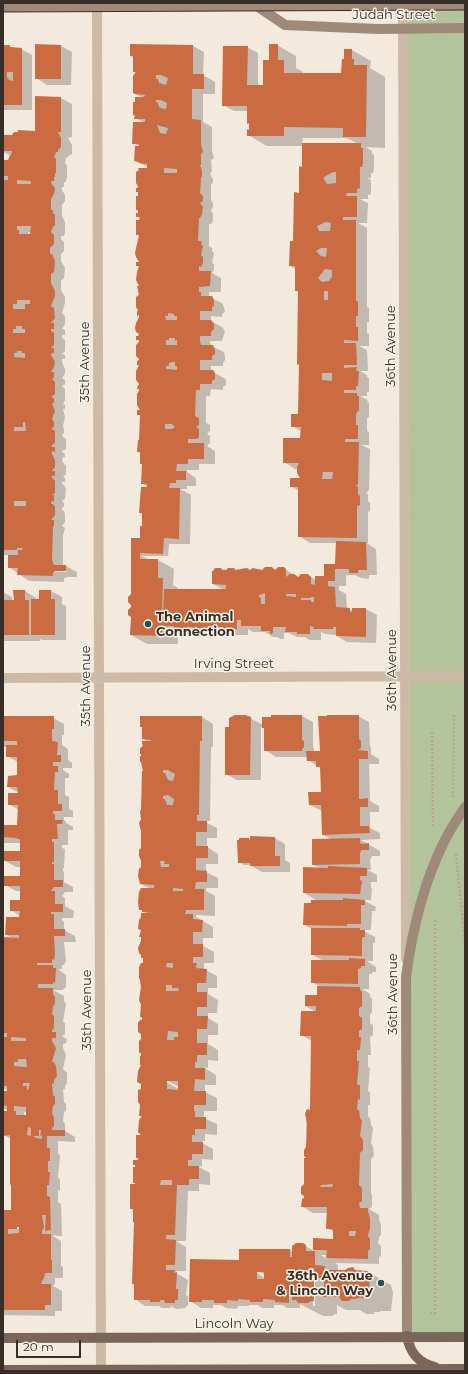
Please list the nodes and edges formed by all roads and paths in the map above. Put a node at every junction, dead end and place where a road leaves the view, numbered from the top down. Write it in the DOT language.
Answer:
graph roads {
  1 [pos="403,4"];
  2 [pos="97,5"];
  3 [pos="465,5"];
  4 [pos="4,6"];
  5 [pos="257,6"];
  6 [pos="403,28"];
  7 [pos="465,28"];
  8 [pos="405,676"];
  9 [pos="465,676"];
  10 [pos="99,677"];
  11 [pos="3,678"];
  12 [pos="454,715"];
  13 [pos="432,732"];
  14 [pos="453,804"];
  15 [pos="465,807"];
  16 [pos="433,834"];
  17 [pos="456,848"];
  18 [pos="435,914"];
  19 [pos="465,943"];
  20 [pos="406,977"];
  21 [pos="430,1313"];
  22 [pos="407,1336"];
  23 [pos="465,1336"];
  24 [pos="3,1338"];
  25 [pos="101,1338"];
  26 [pos="101,1369"];
  27 [pos="440,1369"];
  28 [pos="465,1369"];
  29 [pos="3,1370"];
  1 -- 3 [label="street, Judah Street"];
  1 -- 5 [label="street, Judah Street"];
  1 -- 6 [label="street, 36th Avenue"];
  2 -- 4 [label="street, Judah Street"];
  2 -- 5 [label="street, Judah Street"];
  2 -- 10 [label="street, 35th Avenue"];
  5 -- 6 [label="street, Judah Street"];
  6 -- 7 [label="street, Judah Street"];
  6 -- 8 [label="street, 36th Avenue"];
  8 -- 9 [label="street, Irving Street"];
  8 -- 10 [label="street, Irving Street"];
  8 -- 20 [label="street, 36th Avenue"];
  10 -- 11 [label="street, Irving Street"];
  10 -- 25 [label="street, 35th Avenue"];
  12 -- 14 [label="path"];
  13 -- 16 [label="path"];
  15 -- 20 [label="street"];
  17 -- 19 [label="path"];
  18 -- 21 [label="path"];
  20 -- 22 [label="street, 36th Avenue"];
  22 -- 23 [label="main road, Lincoln Way"];
  22 -- 25 [label="main road, Lincoln Way"];
  22 -- 27 [label="main road"];
  24 -- 25 [label="main road, Lincoln Way"];
  25 -- 26 [label="street, 35th Avenue"];
  26 -- 27 [label="main road"];
  26 -- 29 [label="main road"];
  27 -- 28 [label="main road"];
}
